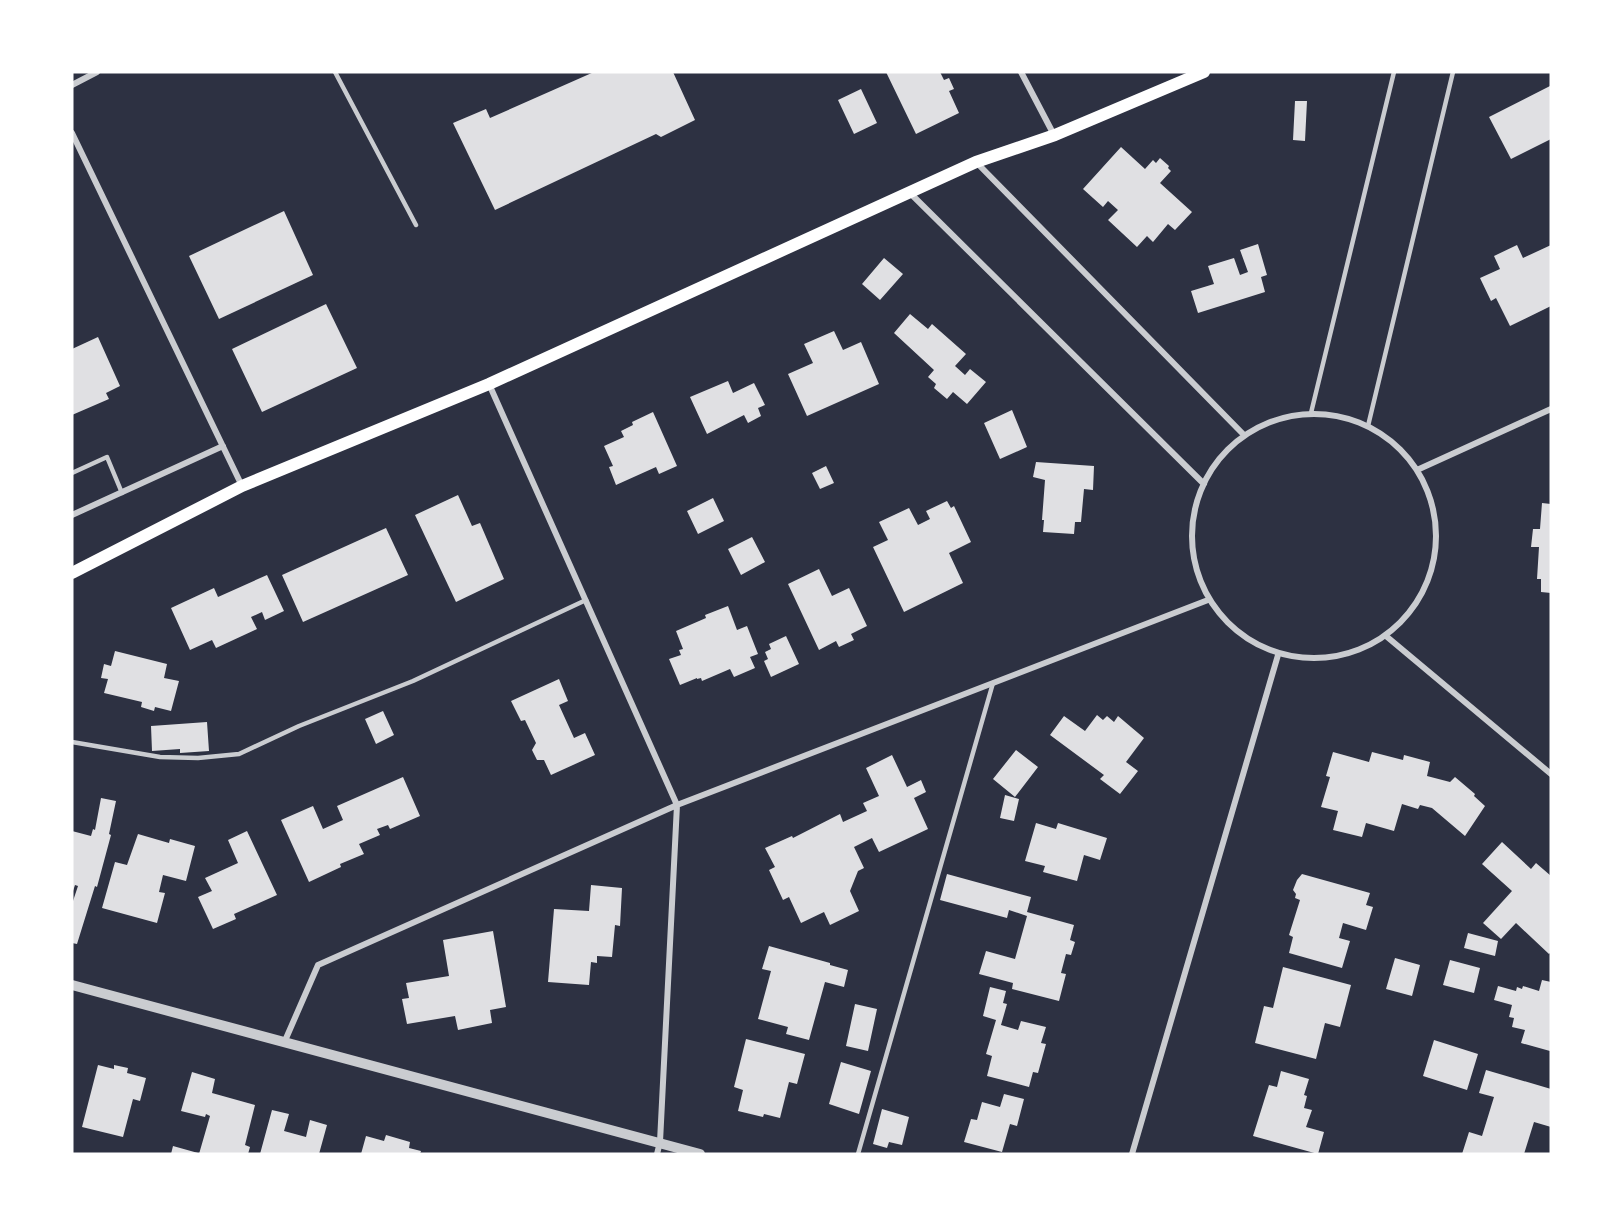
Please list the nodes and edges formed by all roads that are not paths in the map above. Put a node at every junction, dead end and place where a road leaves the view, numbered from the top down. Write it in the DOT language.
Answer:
graph roads {
  1 [pos="98,72"];
  2 [pos="335,72"];
  3 [pos="1021,72"];
  4 [pos="1204,72"];
  5 [pos="1394,72"];
  6 [pos="1453,72"];
  7 [pos="72,85"];
  8 [pos="72,132"];
  9 [pos="1055,135"];
  10 [pos="976,162"];
  11 [pos="910,192"];
  12 [pos="416,225"];
  13 [pos="489,384"];
  14 [pos="1551,409"];
  15 [pos="1311,413"];
  16 [pos="1368,426"];
  17 [pos="1244,435"];
  18 [pos="223,446"];
  19 [pos="1418,470"];
  20 [pos="72,473"];
  21 [pos="1204,484"];
  22 [pos="242,486"];
  23 [pos="122,493"];
  24 [pos="72,515"];
  25 [pos="72,573"];
  26 [pos="586,600"];
  27 [pos="1208,600"];
  28 [pos="1386,636"];
  29 [pos="1278,655"];
  30 [pos="993,683"];
  31 [pos="72,742"];
  32 [pos="1551,774"];
  33 [pos="677,805"];
  34 [pos="72,985"];
  35 [pos="284,1043"];
  36 [pos="660,1142"];
  37 [pos="657,1154"];
  38 [pos="700,1154"];
  39 [pos="858,1154"];
  40 [pos="1132,1154"];
  1 -- 7 [label="street"];
  2 -- 12 [label="lane"];
  3 -- 9 [label="street"];
  4 -- 9 [label="main road"];
  5 -- 15 [label="lane"];
  6 -- 16 [label="lane"];
  8 -- 18 [label="street"];
  9 -- 10 [label="main road"];
  10 -- 11 [label="main road"];
  10 -- 17 [label="street"];
  11 -- 13 [label="main road"];
  11 -- 21 [label="street"];
  13 -- 22 [label="main road"];
  13 -- 26 [label="street"];
  14 -- 19 [label="street"];
  15 -- 16 [label="street"];
  15 -- 17 [label="street"];
  16 -- 19 [label="street"];
  17 -- 21 [label="street"];
  18 -- 22 [label="street"];
  18 -- 23 [label="street"];
  19 -- 28 [label="street"];
  20 -- 23 [label="lane"];
  21 -- 27 [label="street"];
  22 -- 25 [label="main road"];
  23 -- 24 [label="street"];
  26 -- 31 [label="lane"];
  26 -- 33 [label="street"];
  27 -- 29 [label="street"];
  27 -- 30 [label="street"];
  28 -- 29 [label="street"];
  28 -- 32 [label="street"];
  29 -- 40 [label="street"];
  30 -- 33 [label="street"];
  30 -- 39 [label="lane"];
  33 -- 35 [label="street"];
  33 -- 36 [label="street"];
  34 -- 35 [label="street"];
  35 -- 36 [label="street"];
  36 -- 37 [label="street"];
  36 -- 38 [label="street"];
}
